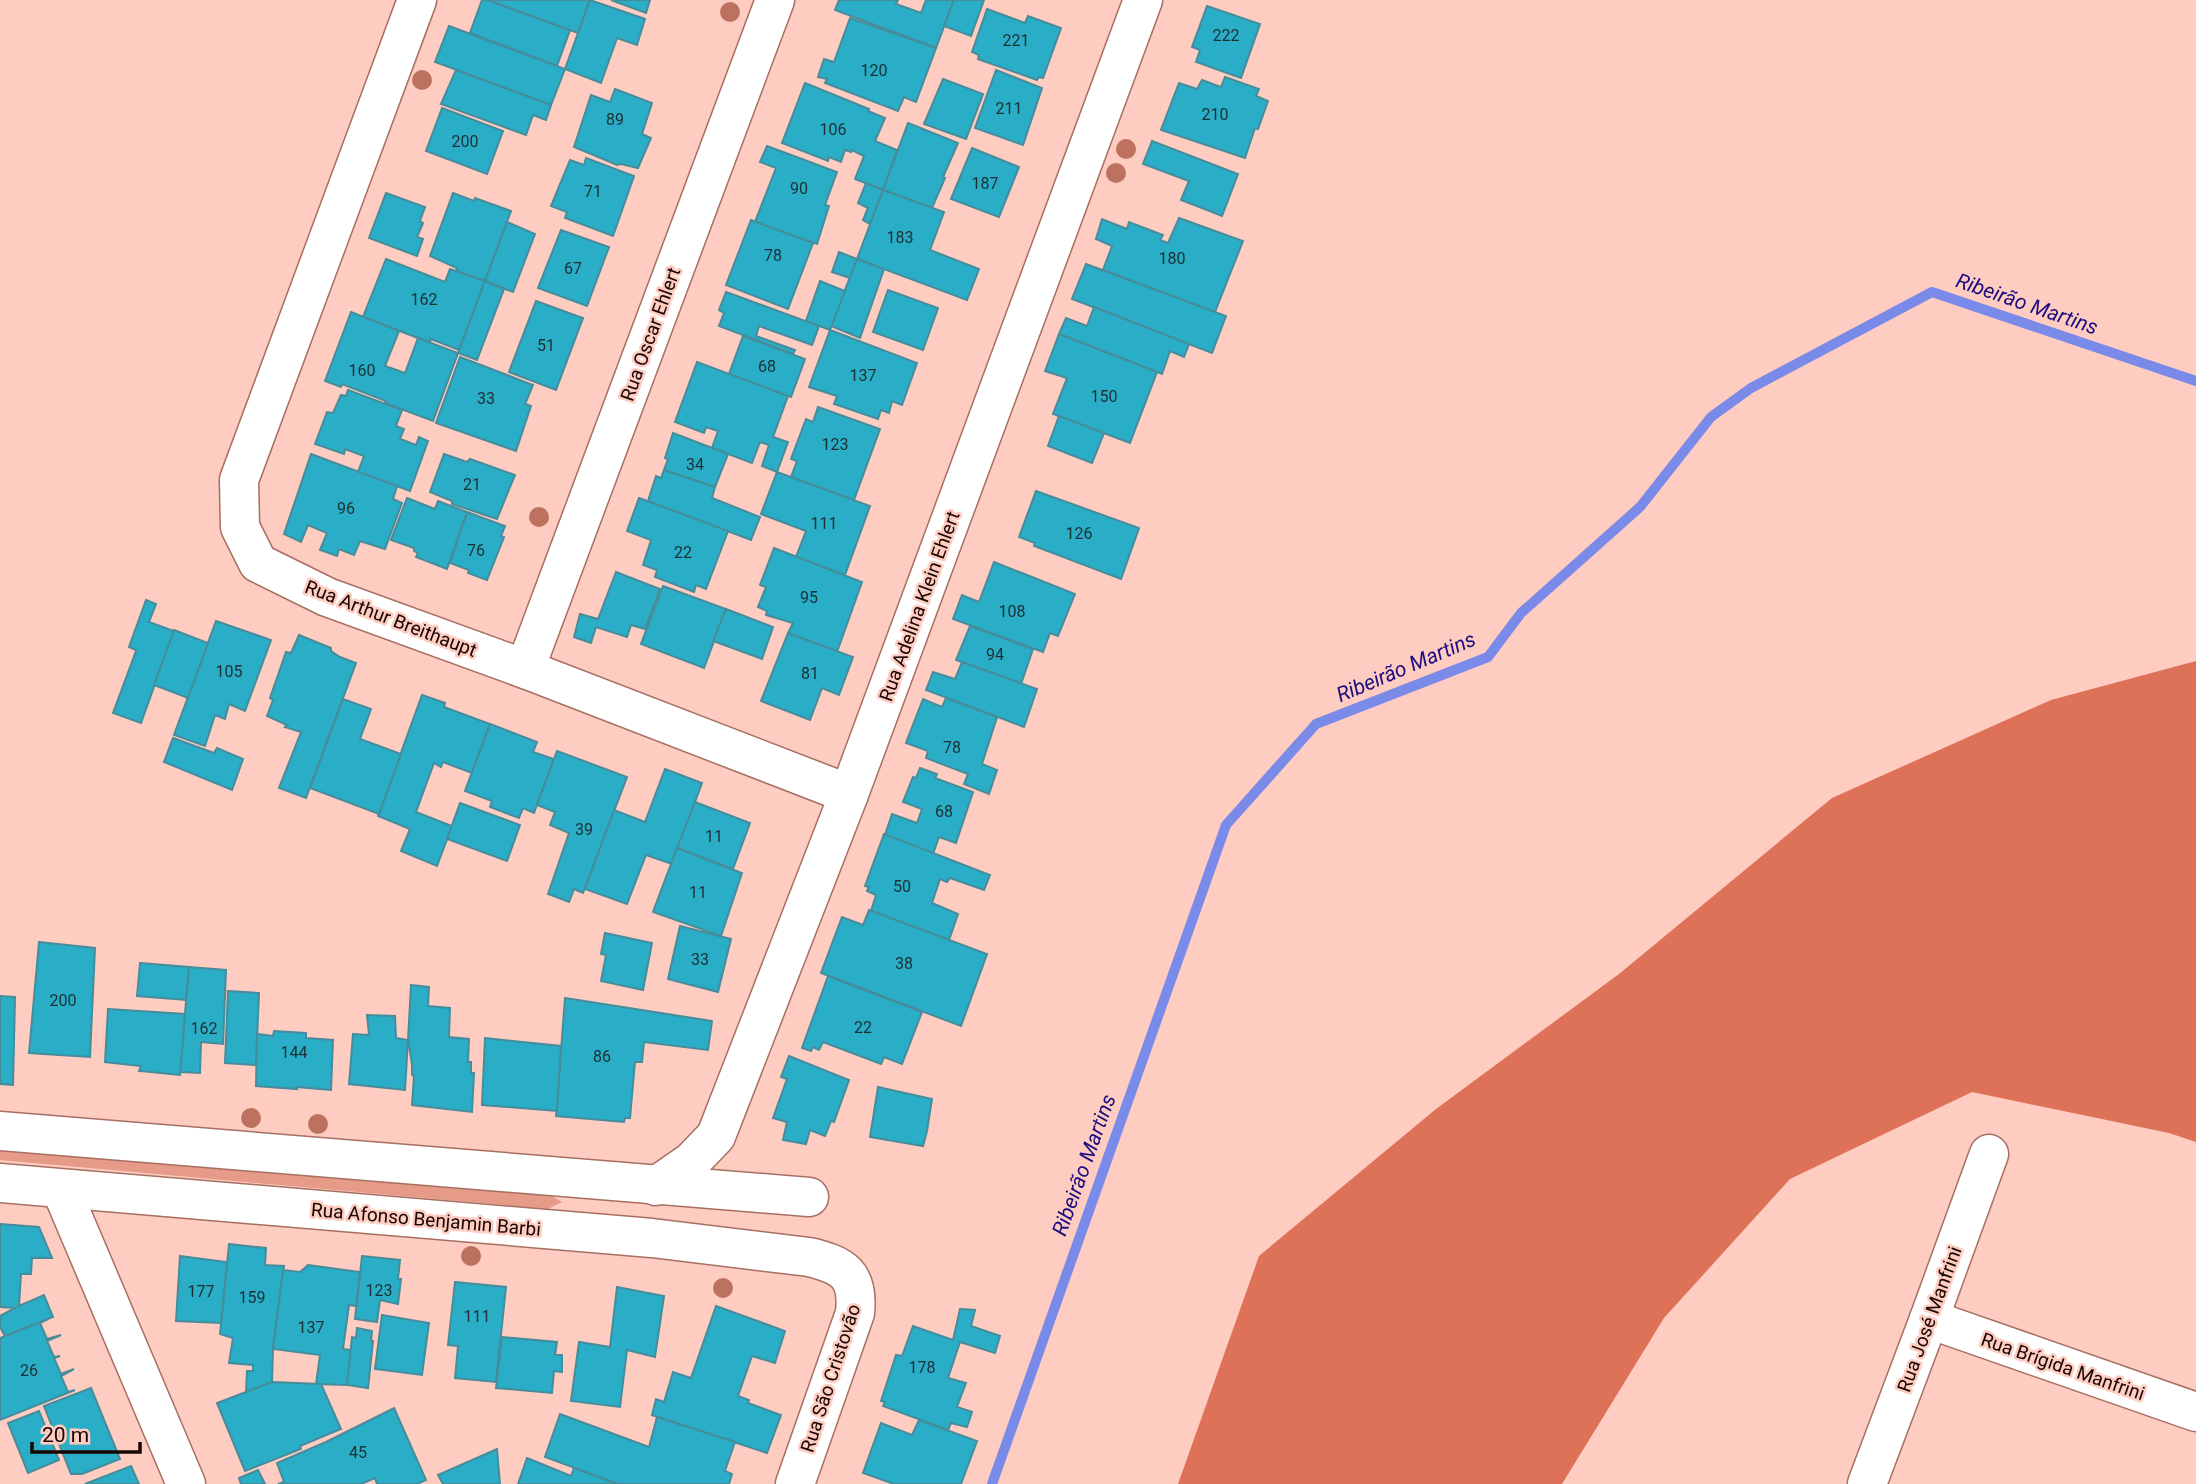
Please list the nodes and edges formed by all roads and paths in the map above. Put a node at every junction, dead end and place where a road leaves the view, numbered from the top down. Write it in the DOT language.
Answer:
graph roads {
  1 [pos="417,0"];
  2 [pos="775,0"];
  3 [pos="1143,0"];
  4 [pos="526,669"];
  5 [pos="849,794"];
  6 [pos="0,1131"];
  7 [pos="1989,1154"];
  8 [pos="0,1183"];
  9 [pos="656,1186"];
  10 [pos="61,1189"];
  11 [pos="809,1197"];
  12 [pos="652,1238"];
  13 [pos="847,1273"];
  14 [pos="1930,1319"];
  15 [pos="2196,1412"];
  16 [pos="186,1484"];
  17 [pos="795,1484"];
  18 [pos="1867,1484"];
  1 -- 4 [label="street, Rua Arthur Breithaupt"];
  2 -- 4 [label="street, Rua Oscar Ehlert"];
  3 -- 5 [label="street, Rua Adelina Klein Ehlert"];
  4 -- 5 [label="street, Rua Arthur Breithaupt"];
  5 -- 9 [label="street, Rua Adelina Klein Ehlert"];
  6 -- 9 [label="street"];
  7 -- 14 [label="street, Rua José Manfrini"];
  8 -- 10 [label="street, Rua Afonso Benjamin Barbi"];
  9 -- 11 [label="street"];
  9 -- 12 [label="street"];
  10 -- 12 [label="street, Rua Afonso Benjamin Barbi"];
  10 -- 16 [label="street"];
  12 -- 13 [label="street, Rua Afonso Benjamin Barbi"];
  13 -- 17 [label="street, Rua São Cristovão"];
  14 -- 15 [label="street, Rua Brígida Manfrini"];
  14 -- 18 [label="street, Rua José Manfrini"];
}
